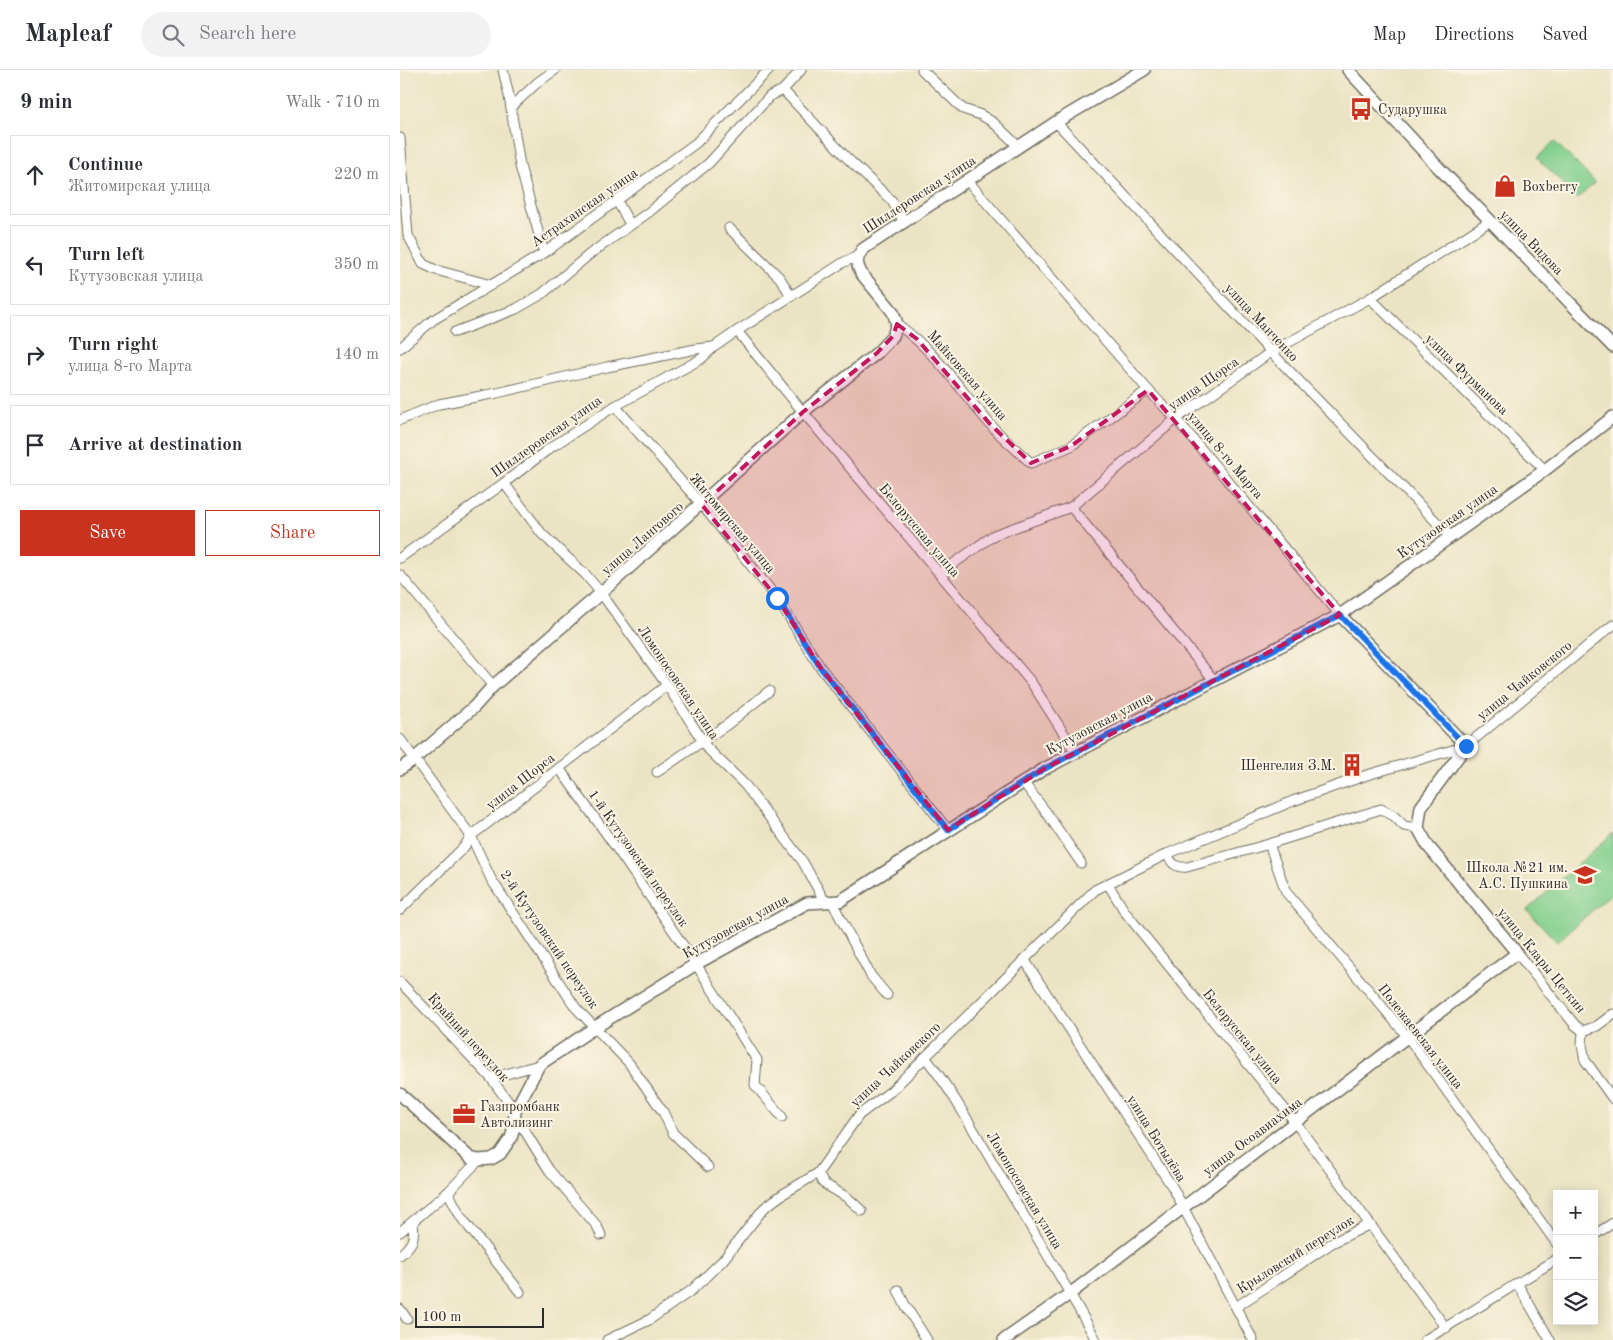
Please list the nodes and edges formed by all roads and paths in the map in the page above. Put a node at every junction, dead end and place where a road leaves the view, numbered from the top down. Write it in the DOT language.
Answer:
graph roads {
  1 [pos="503,70"];
  2 [pos="556,70"];
  3 [pos="769,70"];
  4 [pos="801,70"];
  5 [pos="922,70"];
  6 [pos="1144,70"];
  7 [pos="1348,70"];
  8 [pos="783,90"];
  9 [pos="511,107"];
  10 [pos="1056,122"];
  11 [pos="400,138"];
  12 [pos="1019,147"];
  13 [pos="967,180"];
  14 [pos="617,201"];
  15 [pos="1490,221"];
  16 [pos="904,222"];
  17 [pos="630,224"];
  18 [pos="729,228"];
  19 [pos="544,253"];
  20 [pos="858,256"];
  21 [pos="491,285"];
  22 [pos="791,296"];
  23 [pos="1370,298"];
  24 [pos="897,324"];
  25 [pos="737,331"];
  26 [pos="455,332"];
  27 [pos="714,347"];
  28 [pos="1613,347"];
  29 [pos="400,348"];
  30 [pos="1271,352"];
  31 [pos="1148,390"];
  32 [pos="615,406"];
  33 [pos="803,412"];
  34 [pos="1613,417"];
  35 [pos="1176,419"];
  36 [pos="400,420"];
  37 [pos="1031,463"];
  38 [pos="1545,470"];
  39 [pos="504,483"];
  40 [pos="702,505"];
  41 [pos="1071,507"];
  42 [pos="1451,537"];
  43 [pos="400,558"];
  44 [pos="938,574"];
  45 [pos="400,575"];
  46 [pos="601,593"];
  47 [pos="1340,615"];
  48 [pos="1613,625"];
  49 [pos="1214,680"];
  50 [pos="667,685"];
  51 [pos="493,686"];
  52 [pos="768,691"];
  53 [pos="400,739"];
  54 [pos="702,741"];
  55 [pos="1466,746"];
  56 [pos="1075,751"];
  57 [pos="414,759"];
  58 [pos="559,768"];
  59 [pos="400,769"];
  60 [pos="657,772"];
  61 [pos="1023,782"];
  62 [pos="1418,828"];
  63 [pos="948,830"];
  64 [pos="471,836"];
  65 [pos="1269,844"];
  66 [pos="1167,854"];
  67 [pos="1080,864"];
  68 [pos="1108,884"];
  69 [pos="829,902"];
  70 [pos="400,910"];
  71 [pos="1517,953"];
  72 [pos="1024,959"];
  73 [pos="696,964"];
  74 [pos="400,982"];
  75 [pos="887,995"];
  76 [pos="1613,1014"];
  77 [pos="594,1028"];
  78 [pos="1583,1031"];
  79 [pos="1407,1036"];
  80 [pos="925,1057"];
  81 [pos="539,1065"];
  82 [pos="490,1078"];
  83 [pos="400,1094"];
  84 [pos="1613,1099"];
  85 [pos="515,1111"];
  86 [pos="782,1117"];
  87 [pos="1295,1122"];
  88 [pos="515,1124"];
  89 [pos="479,1160"];
  90 [pos="708,1168"];
  91 [pos="818,1173"];
  92 [pos="448,1192"];
  93 [pos="1182,1208"];
  94 [pos="862,1211"];
  95 [pos="413,1222"];
  96 [pos="1613,1223"];
  97 [pos="1370,1224"];
  98 [pos="400,1232"];
  99 [pos="1598,1232"];
  100 [pos="601,1235"];
  101 [pos="1553,1238"];
  102 [pos="400,1255"];
  103 [pos="1553,1261"];
  104 [pos="1517,1283"];
  105 [pos="898,1290"];
  106 [pos="520,1292"];
  107 [pos="1071,1293"];
  108 [pos="1236,1307"];
  109 [pos="400,1309"];
  110 [pos="407,1319"];
  111 [pos="1446,1328"];
  112 [pos="607,1340"];
  113 [pos="927,1340"];
  114 [pos="1004,1340"];
  115 [pos="1096,1340"];
  116 [pos="1253,1340"];
  117 [pos="1425,1340"];
  118 [pos="1550,1340"];
  1 -- 9 [label="street"];
  2 -- 9 [label="street"];
  3 -- 14 [label="street, Астраханская улица"];
  4 -- 8 [label="street"];
  5 -- 12 [label="street"];
  6 -- 10 [label="street, Шиллеровская улица"];
  7 -- 15 [label="street, улица Видова"];
  8 -- 16 [label="street"];
  8 -- 17 [label="street"];
  9 -- 19 [label="street"];
  10 -- 12 [label="street, Шиллеровская улица"];
  10 -- 30 [label="street, улица Манченко"];
  11 -- 21 [label="street"];
  12 -- 13 [label="street, Шиллеровская улица"];
  13 -- 16 [label="street, Шиллеровская улица"];
  13 -- 31 [label="street, улица 8-го Марта"];
  14 -- 17 [label="street"];
  14 -- 19 [label="street, Астраханская улица"];
  15 -- 23 [label="street, улица Щорса"];
  15 -- 28 [label="street, улица Видова"];
  16 -- 20 [label="street, Шиллеровская улица"];
  17 -- 26 [label="street"];
  18 -- 22 [label="street"];
  19 -- 21 [label="street, Астраханская улица"];
  20 -- 22 [label="street, Шиллеровская улица"];
  20 -- 24 [label="street, Майковская улица"];
  21 -- 29 [label="street, Астраханская улица"];
  22 -- 25 [label="street, Шиллеровская улица"];
  23 -- 30 [label="street, улица Щорса"];
  23 -- 38 [label="street, улица Фурманова"];
  24 -- 33 [label="street, улица Лангового"];
  24 -- 37 [label="street, Майковская улица"];
  25 -- 27 [label="street, Шиллеровская улица"];
  25 -- 33 [label="street, Белорусская улица"];
  27 -- 32 [label="street, Шиллеровская улица"];
  27 -- 36 [label="street, Шиллеровская улица"];
  30 -- 35 [label="street, улица Щорса"];
  30 -- 42 [label="street, улица Манченко"];
  31 -- 35 [label="street, улица 8-го Марта"];
  31 -- 37 [label="street, улица Щорса"];
  32 -- 39 [label="street, Шиллеровская улица"];
  32 -- 40 [label="street, Житомирская улица"];
  33 -- 40 [label="street, улица Лангового"];
  33 -- 44 [label="street, Белорусская улица"];
  34 -- 38 [label="street, Кутузовская улица"];
  35 -- 41 [label="street, улица Щорса"];
  35 -- 47 [label="street, улица 8-го Марта"];
  38 -- 42 [label="street, Кутузовская улица"];
  39 -- 43 [label="street, Шиллеровская улица"];
  39 -- 46 [label="street, Ломоносовская улица"];
  40 -- 46 [label="street, улица Лангового"];
  40 -- 63 [label="street, Житомирская улица"];
  41 -- 44 [label="street, улица Щорса"];
  41 -- 49 [label="street"];
  42 -- 47 [label="street, Кутузовская улица"];
  44 -- 56 [label="street, Белорусская улица"];
  45 -- 51 [label="street"];
  46 -- 50 [label="street, Ломоносовская улица"];
  46 -- 51 [label="street, улица Лангового"];
  47 -- 49 [label="street, Кутузовская улица"];
  47 -- 55 [label="street, улица 8-го Марта"];
  48 -- 55 [label="street, улица Чайковского"];
  49 -- 56 [label="street, Кутузовская улица"];
  50 -- 54 [label="street, Ломоносовская улица"];
  50 -- 58 [label="street, улица Щорса"];
  51 -- 57 [label="street, улица Лангового"];
  52 -- 54 [label="street"];
  53 -- 57 [label="street, 2-й Кутузовский переулок"];
  54 -- 60 [label="street"];
  54 -- 69 [label="street, Ломоносовская улица"];
  55 -- 62 [label="street"];
  55 -- 66 [label="street, улица Чайковского"];
  56 -- 61 [label="street, Кутузовская улица"];
  57 -- 59 [label="street, улица Лангового"];
  57 -- 64 [label="street, 2-й Кутузовский переулок"];
  58 -- 64 [label="street, улица Щорса"];
  58 -- 73 [label="street, 1-й Кутузовский переулок"];
  61 -- 63 [label="street, Кутузовская улица"];
  61 -- 67 [label="street"];
  62 -- 65 [label="street"];
  62 -- 71 [label="street, улица Клары Цеткин"];
  63 -- 69 [label="street, Кутузовская улица"];
  64 -- 70 [label="street, улица Щорса"];
  64 -- 77 [label="street, 2-й Кутузовский переулок"];
  65 -- 66 [label="street"];
  65 -- 79 [label="street, Полежаевская улица"];
  66 -- 68 [label="street, улица Чайковского"];
  68 -- 72 [label="street, улица Чайковского"];
  68 -- 87 [label="street, Белорусская улица"];
  69 -- 73 [label="street, Кутузовская улица"];
  69 -- 75 [label="street, Ломоносовская улица"];
  71 -- 78 [label="street, улица Клары Цеткин"];
  71 -- 79 [label="street, улица Осоавиахима"];
  72 -- 80 [label="street, улица Чайковского"];
  72 -- 93 [label="street, улица Ботылёва"];
  73 -- 77 [label="street, Кутузовская улица"];
  73 -- 86 [label="street, 1-й Кутузовский переулок"];
  74 -- 82 [label="street, Крайний переулок"];
  76 -- 78 [label="street"];
  77 -- 81 [label="street, Кутузовская улица"];
  77 -- 90 [label="street, 2-й Кутузовский переулок"];
  78 -- 84 [label="street, улица Клары Цеткин"];
  79 -- 87 [label="street, улица Осоавиахима"];
  79 -- 101 [label="street, Полежаевская улица"];
  80 -- 91 [label="street, улица Чайковского"];
  80 -- 107 [label="street, Ломоносовская улица"];
  81 -- 82 [label="street"];
  81 -- 85 [label="street, Кутузовская улица"];
  82 -- 85 [label="street, Крайний переулок"];
  83 -- 89 [label="street"];
  85 -- 88 [label="street, Кутузовская улица"];
  87 -- 93 [label="street, улица Осоавиахима"];
  87 -- 97 [label="street, Белорусская улица"];
  88 -- 89 [label="street, Кутузовская улица"];
  88 -- 100 [label="street"];
  89 -- 92 [label="street"];
  91 -- 94 [label="street"];
  91 -- 112 [label="street, улица Чайковского"];
  92 -- 95 [label="street"];
  92 -- 106 [label="street"];
  93 -- 107 [label="street, улица Осоавиахима"];
  93 -- 108 [label="street, улица Ботылёва"];
  95 -- 98 [label="street"];
  95 -- 102 [label="street"];
  96 -- 99 [label="street"];
  97 -- 108 [label="street, Крыловский переулок"];
  97 -- 111 [label="street, Белорусская улица"];
  103 -- 104 [label="street"];
  104 -- 111 [label="street"];
  104 -- 118 [label="street"];
  105 -- 113 [label="street"];
  107 -- 114 [label="street, улица Осоавиахима"];
  107 -- 115 [label="street, Ломоносовская улица"];
  108 -- 116 [label="street, улица Ботылёва"];
  109 -- 110 [label="street"];
  111 -- 117 [label="street"];
}
